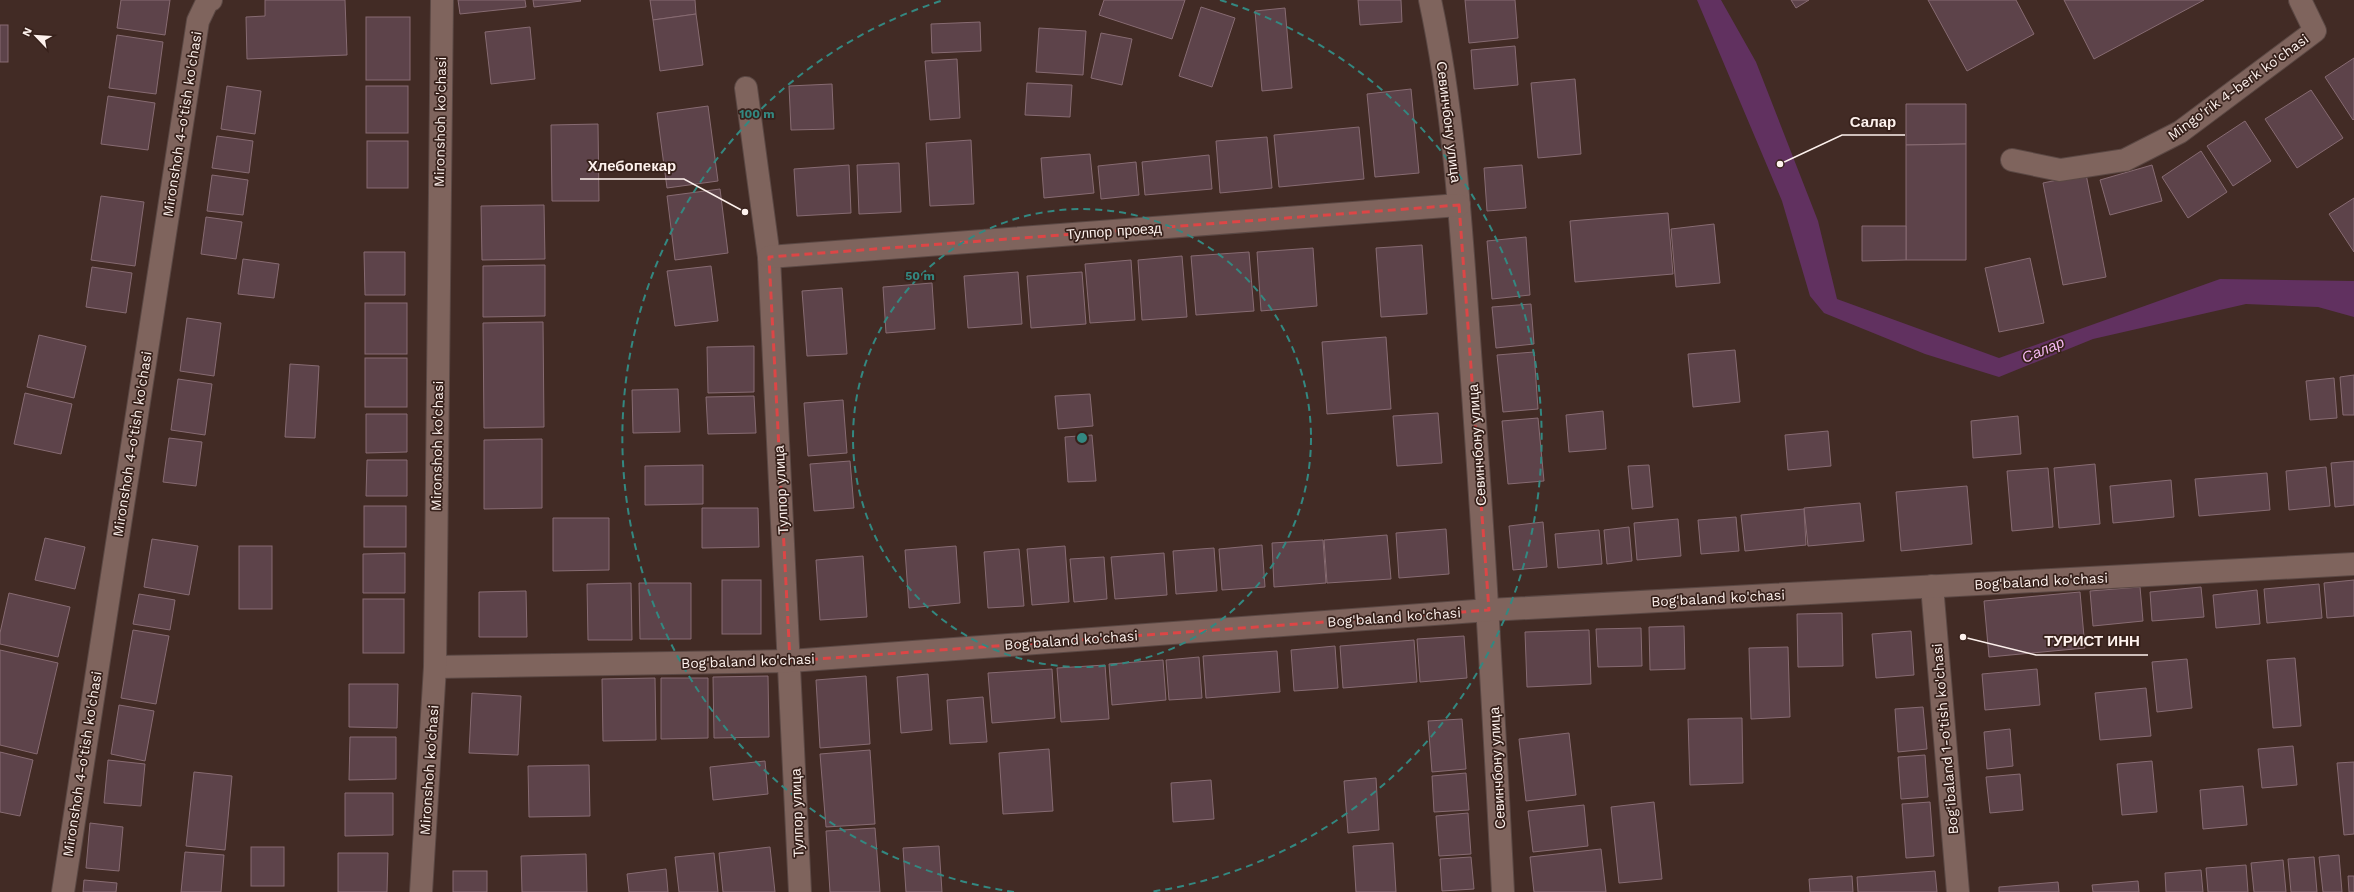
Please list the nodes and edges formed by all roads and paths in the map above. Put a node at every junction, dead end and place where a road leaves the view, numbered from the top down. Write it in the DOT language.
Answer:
graph roads {
  1 [pos="211,0"];
  2 [pos="442,0"];
  3 [pos="1430,0"];
  4 [pos="2300,0"];
  5 [pos="746,88"];
  6 [pos="2012,160"];
  7 [pos="1459,205"];
  8 [pos="769,257"];
  9 [pos="2354,564"];
  10 [pos="1932,586"];
  11 [pos="1489,610"];
  12 [pos="790,661"];
  13 [pos="435,667"];
  14 [pos="63,892"];
  15 [pos="421,892"];
  16 [pos="800,892"];
  17 [pos="1502,892"];
  18 [pos="1958,892"];
  1 -- 14 [label="street, Mironshoh 4-o'tish ko'chasi"];
  2 -- 13 [label="street, Mironshoh ko'chasi"];
  3 -- 7 [label="street, Севинчбону улица"];
  4 -- 6 [label="street, Mingo'rik 4-berk ko'chasi"];
  5 -- 8 [label="street, Тулпор улица"];
  7 -- 8 [label="street, Тулпор проезд"];
  7 -- 11 [label="street, Севинчбону улица"];
  8 -- 12 [label="street, Тулпор улица"];
  9 -- 10 [label="street, Bog'baland ko'chasi"];
  10 -- 11 [label="street, Bog'baland ko'chasi"];
  10 -- 18 [label="street, Bog'ibaland 1-o'tish ko'chasi"];
  11 -- 12 [label="street, Bog'baland ko'chasi"];
  11 -- 17 [label="street, Севинчбону улица"];
  12 -- 13 [label="street, Bog'baland ko'chasi"];
  12 -- 16 [label="street, Тулпор улица"];
  13 -- 15 [label="street, Mironshoh ko'chasi"];
}
